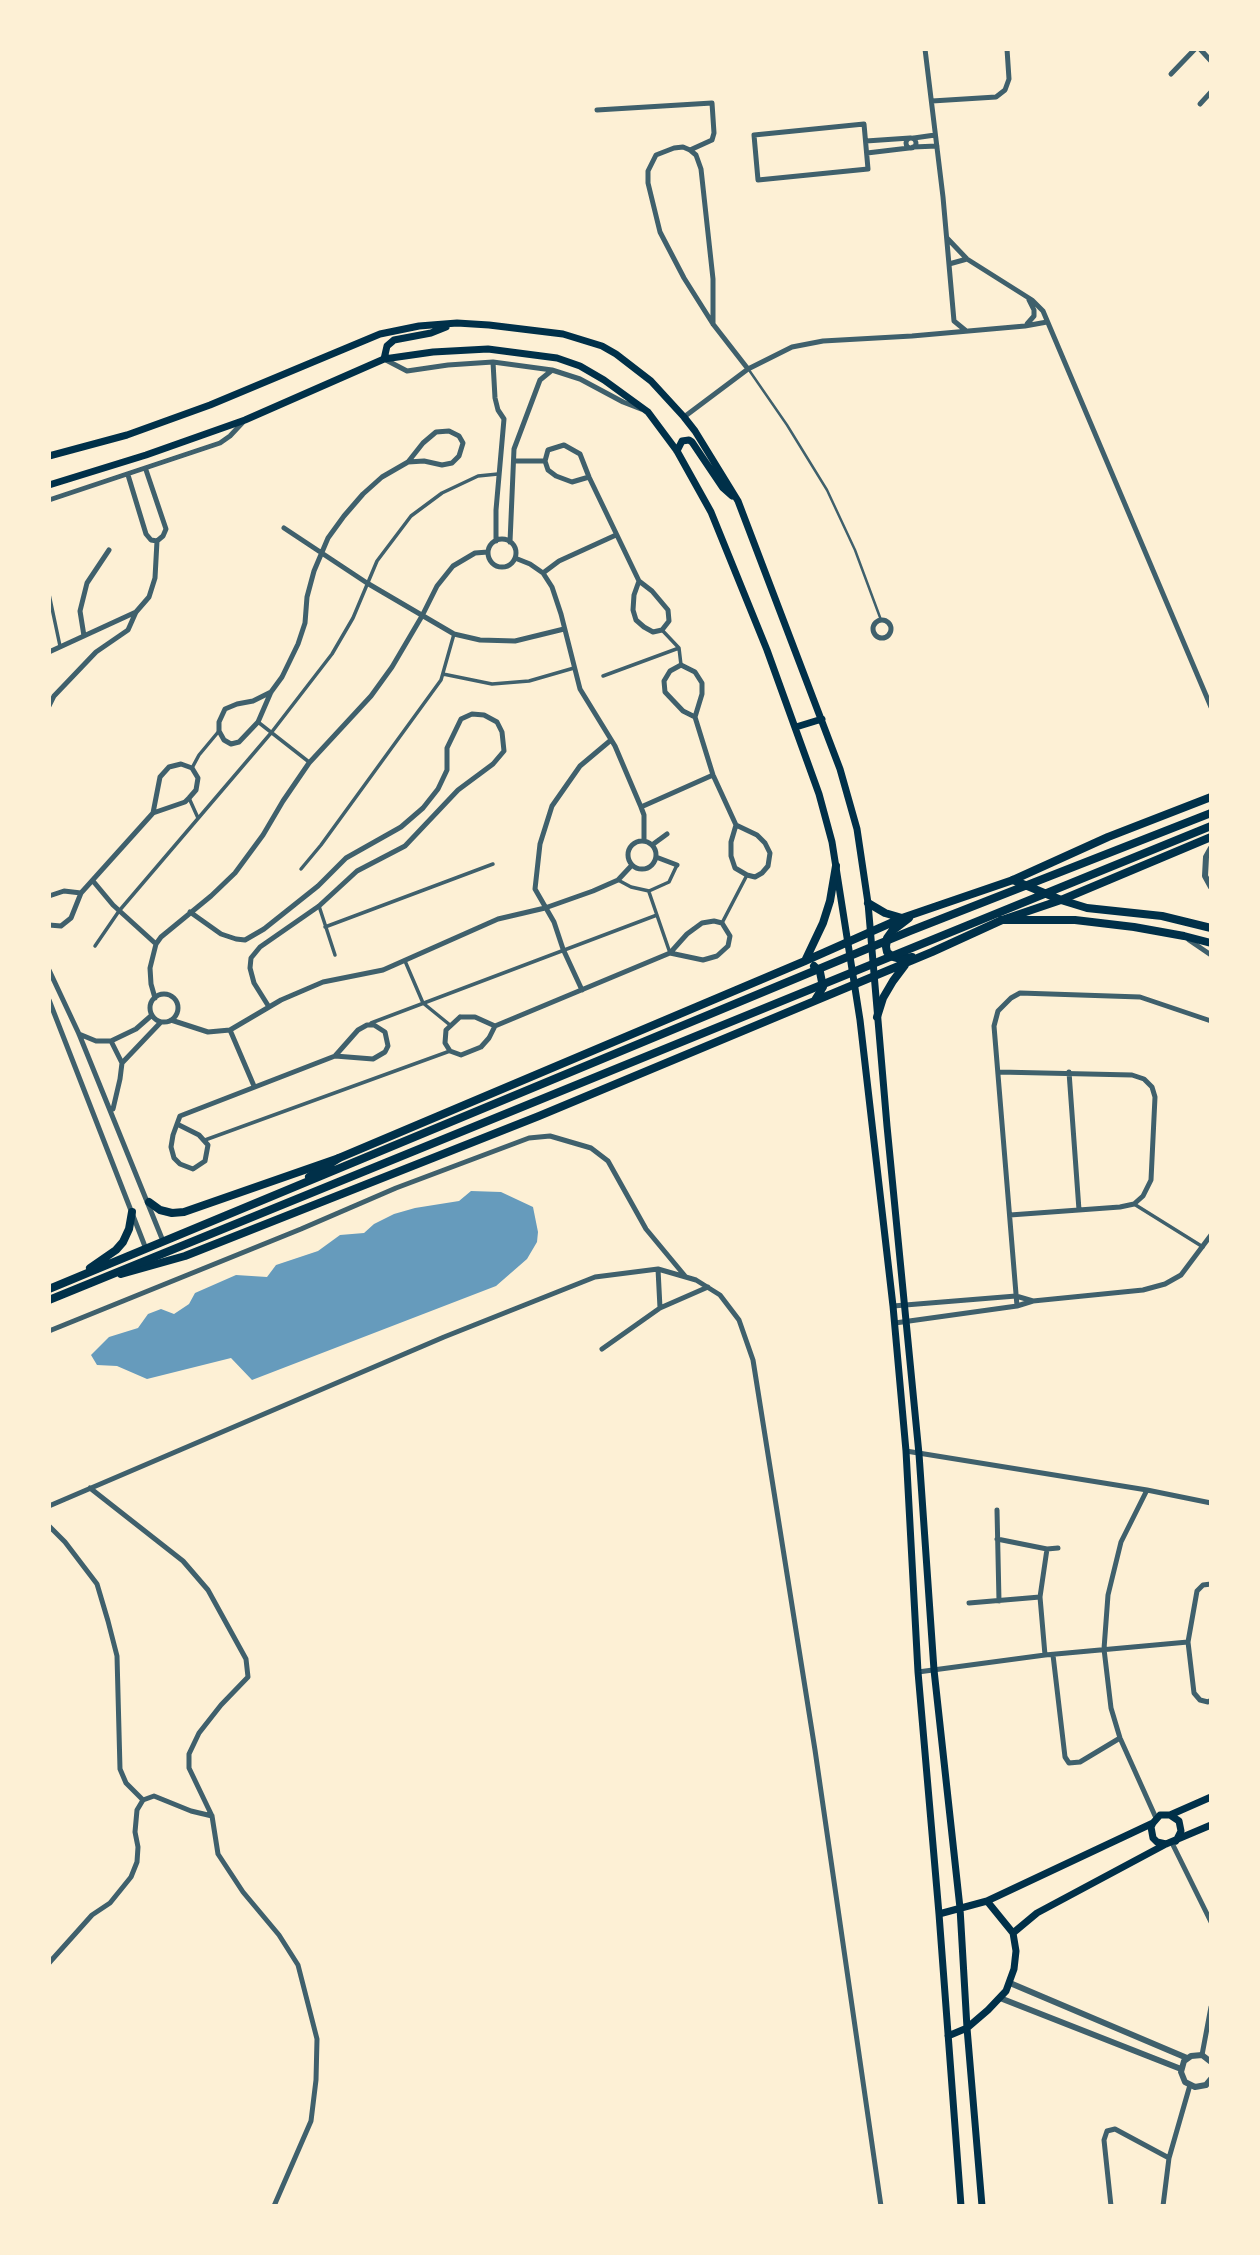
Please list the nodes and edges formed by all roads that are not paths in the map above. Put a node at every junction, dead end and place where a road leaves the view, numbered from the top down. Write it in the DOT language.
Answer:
graph roads {
  1 [pos="925,49"];
  2 [pos="1007,49"];
  3 [pos="1195,49"];
  4 [pos="1200,49"];
  5 [pos="1211,61"];
  6 [pos="1171,74"];
  7 [pos="1211,92"];
  8 [pos="932,101"];
  9 [pos="1200,104"];
  10 [pos="597,110"];
  11 [pos="935,135"];
  12 [pos="911,138"];
  13 [pos="866,141"];
  14 [pos="937,146"];
  15 [pos="911,148"];
  16 [pos="690,150"];
  17 [pos="867,153"];
  18 [pos="947,239"];
  19 [pos="967,259"];
  20 [pos="949,264"];
  21 [pos="1027,297"];
  22 [pos="954,321"];
  23 [pos="1047,322"];
  24 [pos="457,323"];
  25 [pos="713,324"];
  26 [pos="1025,326"];
  27 [pos="965,330"];
  28 [pos="943,333"];
  29 [pos="384,359"];
  30 [pos="494,362"];
  31 [pos="748,369"];
  32 [pos="552,370"];
  33 [pos="649,412"];
  34 [pos="684,417"];
  35 [pos="245,420"];
  36 [pos="502,448"];
  37 [pos="514,449"];
  38 [pos="677,451"];
  39 [pos="49,456"];
  40 [pos="513,461"];
  41 [pos="545,461"];
  42 [pos="408,462"];
  43 [pos="146,470"];
  44 [pos="500,474"];
  45 [pos="128,475"];
  46 [pos="589,477"];
  47 [pos="49,485"];
  48 [pos="49,500"];
  49 [pos="738,501"];
  50 [pos="496,510"];
  51 [pos="511,512"];
  52 [pos="284,528"];
  53 [pos="616,534"];
  54 [pos="157,541"];
  55 [pos="496,541"];
  56 [pos="510,542"];
  57 [pos="109,550"];
  58 [pos="321,552"];
  59 [pos="488,552"];
  60 [pos="515,558"];
  61 [pos="543,573"];
  62 [pos="639,581"];
  63 [pos="367,583"];
  64 [pos="49,594"];
  65 [pos="136,612"];
  66 [pos="51,614"];
  67 [pos="422,616"];
  68 [pos="881,620"];
  69 [pos="565,629"];
  70 [pos="662,630"];
  71 [pos="454,634"];
  72 [pos="84,636"];
  73 [pos="60,648"];
  74 [pos="679,648"];
  75 [pos="49,652"];
  76 [pos="681,665"];
  77 [pos="574,668"];
  78 [pos="443,674"];
  79 [pos="603,676"];
  80 [pos="271,692"];
  81 [pos="49,706"];
  82 [pos="1211,707"];
  83 [pos="695,717"];
  84 [pos="822,719"];
  85 [pos="258,722"];
  86 [pos="796,727"];
  87 [pos="219,731"];
  88 [pos="271,733"];
  89 [pos="611,740"];
  90 [pos="309,762"];
  91 [pos="192,768"];
  92 [pos="713,775"];
  93 [pos="1211,797"];
  94 [pos="189,798"];
  95 [pos="641,807"];
  96 [pos="153,813"];
  97 [pos="1211,813"];
  98 [pos="198,819"];
  99 [pos="736,825"];
  100 [pos="1211,826"];
  101 [pos="667,834"];
  102 [pos="1211,837"];
  103 [pos="644,841"];
  104 [pos="652,845"];
  105 [pos="1211,848"];
  106 [pos="656,857"];
  107 [pos="492,864"];
  108 [pos="632,865"];
  109 [pos="677,865"];
  110 [pos="836,866"];
  111 [pos="301,869"];
  112 [pos="747,876"];
  113 [pos="618,880"];
  114 [pos="1013,880"];
  115 [pos="93,881"];
  116 [pos="1211,887"];
  117 [pos="649,891"];
  118 [pos="82,893"];
  119 [pos="49,895"];
  120 [pos="1061,901"];
  121 [pos="868,904"];
  122 [pos="319,906"];
  123 [pos="545,908"];
  124 [pos="119,911"];
  125 [pos="190,912"];
  126 [pos="917,913"];
  127 [pos="657,915"];
  128 [pos="902,918"];
  129 [pos="1002,920"];
  130 [pos="722,923"];
  131 [pos="49,925"];
  132 [pos="325,927"];
  133 [pos="1211,928"];
  134 [pos="870,932"];
  135 [pos="1184,936"];
  136 [pos="848,942"];
  137 [pos="1211,943"];
  138 [pos="156,944"];
  139 [pos="95,946"];
  140 [pos="563,949"];
  141 [pos="932,952"];
  142 [pos="670,953"];
  143 [pos="335,955"];
  144 [pos="1211,956"];
  145 [pos="405,961"];
  146 [pos="806,961"];
  147 [pos="907,962"];
  148 [pos="49,970"];
  149 [pos="873,976"];
  150 [pos="854,985"];
  151 [pos="582,990"];
  152 [pos="155,998"];
  153 [pos="814,1002"];
  154 [pos="50,1003"];
  155 [pos="423,1003"];
  156 [pos="269,1007"];
  157 [pos="152,1015"];
  158 [pos="877,1017"];
  159 [pos="171,1020"];
  160 [pos="1211,1021"];
  161 [pos="161,1022"];
  162 [pos="367,1025"];
  163 [pos="450,1025"];
  164 [pos="495,1026"];
  165 [pos="136,1029"];
  166 [pos="230,1030"];
  167 [pos="79,1034"];
  168 [pos="144,1040"];
  169 [pos="111,1041"];
  170 [pos="450,1051"];
  171 [pos="335,1056"];
  172 [pos="122,1063"];
  173 [pos="999,1072"];
  174 [pos="1069,1072"];
  175 [pos="254,1086"];
  176 [pos="112,1112"];
  177 [pos="177,1124"];
  178 [pos="205,1140"];
  179 [pos="339,1158"];
  180 [pos="131,1163"];
  181 [pos="116,1169"];
  182 [pos="291,1188"];
  183 [pos="149,1202"];
  184 [pos="1134,1204"];
  185 [pos="1079,1210"];
  186 [pos="132,1212"];
  187 [pos="1010,1214"];
  188 [pos="1210,1238"];
  189 [pos="163,1241"];
  190 [pos="1203,1247"];
  191 [pos="146,1249"];
  192 [pos="658,1269"];
  193 [pos="685,1276"];
  194 [pos="98,1280"];
  195 [pos="68,1281"];
  196 [pos="708,1287"];
  197 [pos="49,1289"];
  198 [pos="1016,1296"];
  199 [pos="49,1300"];
  200 [pos="1033,1301"];
  201 [pos="905,1305"];
  202 [pos="893,1306"];
  203 [pos="1017,1306"];
  204 [pos="660,1308"];
  205 [pos="906,1322"];
  206 [pos="895,1323"];
  207 [pos="49,1331"];
  208 [pos="602,1349"];
  209 [pos="906,1451"];
  210 [pos="919,1454"];
  211 [pos="90,1488"];
  212 [pos="1147,1490"];
  213 [pos="1211,1503"];
  214 [pos="49,1506"];
  215 [pos="998,1510"];
  216 [pos="49,1526"];
  217 [pos="997,1539"];
  218 [pos="1058,1548"];
  219 [pos="1047,1549"];
  220 [pos="1211,1584"];
  221 [pos="1040,1597"];
  222 [pos="999,1601"];
  223 [pos="969,1603"];
  224 [pos="1188,1642"];
  225 [pos="1104,1649"];
  226 [pos="1045,1655"];
  227 [pos="1053,1655"];
  228 [pos="934,1670"];
  229 [pos="918,1672"];
  230 [pos="1211,1700"];
  231 [pos="1120,1738"];
  232 [pos="1211,1797"];
  233 [pos="144,1800"];
  234 [pos="1170,1815"];
  235 [pos="212,1816"];
  236 [pos="1154,1820"];
  237 [pos="1211,1825"];
  238 [pos="1171,1843"];
  239 [pos="987,1902"];
  240 [pos="960,1908"];
  241 [pos="939,1914"];
  242 [pos="1211,1922"];
  243 [pos="1013,1933"];
  244 [pos="49,1963"];
  245 [pos="1010,1983"];
  246 [pos="1000,1998"];
  247 [pos="1211,2007"];
  248 [pos="967,2028"];
  249 [pos="948,2036"];
  250 [pos="1202,2055"];
  251 [pos="1187,2058"];
  252 [pos="1211,2062"];
  253 [pos="1181,2069"];
  254 [pos="1211,2081"];
  255 [pos="1190,2085"];
  256 [pos="1169,2158"];
  257 [pos="274,2206"];
  258 [pos="881,2206"];
  259 [pos="961,2206"];
  260 [pos="982,2206"];
  261 [pos="1111,2206"];
  262 [pos="1163,2206"];
  1 -- 8 [label="street"];
  2 -- 8 [label="street"];
  3 -- 6 [label="street"];
  4 -- 5 [label="street"];
  7 -- 9 [label="street"];
  8 -- 11 [label="street"];
  10 -- 16 [label="street"];
  11 -- 12 [label="street"];
  11 -- 14 [label="street"];
  12 -- 13 [label="street"];
  12 -- 15 [label="street"];
  13 -- 17 [label="street"];
  13 -- 17 [label="street"];
  14 -- 15 [label="street"];
  14 -- 18 [label="street"];
  15 -- 17 [label="street"];
  16 -- 25 [label="street"];
  16 -- 25 [label="street"];
  18 -- 19 [label="street"];
  18 -- 20 [label="street"];
  19 -- 20 [label="street"];
  19 -- 21 [label="street"];
  20 -- 22 [label="street"];
  21 -- 23 [label="street"];
  21 -- 26 [label="street"];
  22 -- 27 [label="street"];
  22 -- 28 [label="street"];
  23 -- 26 [label="street"];
  23 -- 82 [label="street"];
  24 -- 29 [label="main road"];
  24 -- 34 [label="main road"];
  24 -- 39 [label="main road"];
  25 -- 31 [label="street"];
  26 -- 27 [label="street"];
  27 -- 28 [label="street"];
  28 -- 31 [label="street"];
  29 -- 30 [label="street"];
  29 -- 33 [label="main road"];
  29 -- 35 [label="main road"];
  30 -- 32 [label="street"];
  30 -- 36 [label="street"];
  31 -- 34 [label="street"];
  31 -- 68 [label="lane"];
  32 -- 33 [label="street"];
  32 -- 37 [label="street"];
  33 -- 38 [label="main road"];
  34 -- 49 [label="main road"];
  35 -- 43 [label="street"];
  35 -- 47 [label="main road"];
  36 -- 37 [label="street"];
  36 -- 44 [label="street"];
  37 -- 40 [label="street"];
  38 -- 49 [label="main road"];
  38 -- 86 [label="main road"];
  40 -- 41 [label="street"];
  40 -- 51 [label="street"];
  41 -- 46 [label="street"];
  41 -- 46 [label="street"];
  42 -- 42 [label="street"];
  42 -- 58 [label="street"];
  43 -- 45 [label="street"];
  43 -- 54 [label="street"];
  44 -- 50 [label="street"];
  44 -- 63 [label="street"];
  45 -- 48 [label="street"];
  45 -- 54 [label="street"];
  46 -- 53 [label="street"];
  49 -- 84 [label="main road"];
  50 -- 51 [label="street"];
  50 -- 55 [label="street"];
  51 -- 56 [label="street"];
  52 -- 58 [label="street"];
  53 -- 61 [label="street"];
  53 -- 62 [label="street"];
  54 -- 65 [label="street"];
  55 -- 56 [label="street"];
  55 -- 59 [label="street"];
  56 -- 60 [label="street"];
  57 -- 72 [label="street"];
  58 -- 63 [label="street"];
  58 -- 80 [label="street"];
  59 -- 60 [label="street"];
  59 -- 67 [label="street"];
  60 -- 61 [label="street"];
  61 -- 69 [label="street"];
  62 -- 70 [label="street"];
  62 -- 70 [label="street"];
  63 -- 67 [label="street"];
  63 -- 88 [label="street"];
  64 -- 66 [label="street"];
  65 -- 72 [label="street"];
  65 -- 81 [label="street"];
  66 -- 73 [label="street"];
  67 -- 71 [label="street"];
  67 -- 90 [label="street"];
  69 -- 71 [label="street"];
  69 -- 77 [label="street"];
  70 -- 74 [label="street"];
  71 -- 78 [label="street"];
  72 -- 73 [label="street"];
  73 -- 75 [label="street"];
  74 -- 76 [label="street"];
  74 -- 79 [label="street"];
  76 -- 83 [label="street"];
  76 -- 83 [label="street"];
  77 -- 78 [label="street"];
  77 -- 89 [label="street"];
  78 -- 111 [label="street"];
  80 -- 85 [label="street"];
  80 -- 87 [label="street"];
  83 -- 92 [label="street"];
  84 -- 86 [label="main road"];
  84 -- 121 [label="main road"];
  85 -- 87 [label="street"];
  85 -- 88 [label="street"];
  86 -- 110 [label="main road"];
  87 -- 91 [label="street"];
  88 -- 90 [label="street"];
  88 -- 98 [label="street"];
  89 -- 95 [label="street"];
  89 -- 123 [label="street"];
  90 -- 125 [label="street"];
  91 -- 94 [label="street"];
  91 -- 96 [label="street"];
  92 -- 95 [label="street"];
  92 -- 99 [label="street"];
  93 -- 114 [label="main road"];
  94 -- 96 [label="street"];
  94 -- 98 [label="street"];
  95 -- 103 [label="street"];
  96 -- 115 [label="street"];
  97 -- 182 [label="main road"];
  98 -- 124 [label="street"];
  99 -- 112 [label="street"];
  99 -- 112 [label="street"];
  100 -- 194 [label="main road"];
  101 -- 104 [label="street"];
  102 -- 120 [label="main road"];
  103 -- 104 [label="street"];
  103 -- 108 [label="street"];
  104 -- 106 [label="street"];
  105 -- 116 [label="street"];
  106 -- 108 [label="street"];
  106 -- 109 [label="street"];
  107 -- 132 [label="street"];
  108 -- 113 [label="street"];
  109 -- 117 [label="street"];
  110 -- 136 [label="main road"];
  110 -- 146 [label="main road"];
  112 -- 130 [label="street"];
  113 -- 117 [label="street"];
  113 -- 123 [label="street"];
  114 -- 120 [label="main road"];
  114 -- 126 [label="main road"];
  115 -- 118 [label="street"];
  115 -- 124 [label="street"];
  117 -- 127 [label="street"];
  118 -- 119 [label="street"];
  118 -- 131 [label="street"];
  120 -- 129 [label="main road"];
  120 -- 133 [label="main road"];
  121 -- 128 [label="main road"];
  121 -- 134 [label="main road"];
  122 -- 125 [label="street"];
  122 -- 132 [label="street"];
  122 -- 156 [label="street"];
  123 -- 140 [label="street"];
  123 -- 145 [label="street"];
  124 -- 138 [label="street"];
  124 -- 139 [label="street"];
  125 -- 138 [label="street"];
  126 -- 128 [label="main road"];
  126 -- 141 [label="main road"];
  127 -- 140 [label="street"];
  127 -- 142 [label="street"];
  128 -- 134 [label="main road"];
  129 -- 135 [label="main road"];
  129 -- 141 [label="main road"];
  130 -- 142 [label="street"];
  130 -- 142 [label="street"];
  132 -- 143 [label="street"];
  134 -- 136 [label="main road"];
  134 -- 149 [label="main road"];
  135 -- 137 [label="main road"];
  135 -- 144 [label="street"];
  136 -- 146 [label="main road"];
  136 -- 150 [label="main road"];
  138 -- 152 [label="street"];
  140 -- 151 [label="street"];
  140 -- 155 [label="street"];
  141 -- 147 [label="main road"];
  142 -- 151 [label="street"];
  145 -- 155 [label="street"];
  145 -- 156 [label="street"];
  146 -- 153 [label="main road"];
  146 -- 179 [label="main road"];
  147 -- 149 [label="main road"];
  147 -- 158 [label="main road"];
  148 -- 167 [label="street"];
  149 -- 150 [label="main road"];
  149 -- 158 [label="main road"];
  150 -- 153 [label="main road"];
  150 -- 202 [label="main road"];
  151 -- 164 [label="street"];
  152 -- 157 [label="street"];
  152 -- 159 [label="street"];
  153 -- 194 [label="main road"];
  154 -- 181 [label="street"];
  155 -- 162 [label="street"];
  155 -- 163 [label="street"];
  156 -- 166 [label="street"];
  157 -- 161 [label="street"];
  157 -- 165 [label="street"];
  158 -- 201 [label="main road"];
  159 -- 161 [label="street"];
  159 -- 166 [label="street"];
  160 -- 173 [label="street"];
  161 -- 168 [label="street"];
  162 -- 171 [label="street"];
  162 -- 171 [label="street"];
  163 -- 164 [label="street"];
  163 -- 170 [label="street"];
  164 -- 170 [label="street"];
  165 -- 168 [label="street"];
  165 -- 169 [label="street"];
  166 -- 175 [label="street"];
  167 -- 169 [label="street"];
  167 -- 176 [label="street"];
  168 -- 172 [label="street"];
  169 -- 172 [label="street"];
  170 -- 178 [label="street"];
  171 -- 175 [label="street"];
  172 -- 176 [label="street"];
  173 -- 174 [label="street"];
  173 -- 187 [label="street"];
  174 -- 184 [label="street"];
  174 -- 185 [label="street"];
  175 -- 177 [label="street"];
  176 -- 180 [label="street"];
  177 -- 178 [label="street"];
  177 -- 178 [label="street"];
  179 -- 182 [label="main road"];
  179 -- 183 [label="main road"];
  180 -- 181 [label="street"];
  180 -- 183 [label="street"];
  181 -- 186 [label="street"];
  182 -- 189 [label="main road"];
  183 -- 189 [label="street"];
  184 -- 185 [label="street"];
  184 -- 190 [label="street"];
  185 -- 187 [label="street"];
  186 -- 191 [label="street"];
  186 -- 195 [label="main road"];
  187 -- 198 [label="street"];
  188 -- 190 [label="street"];
  189 -- 191 [label="main road"];
  190 -- 200 [label="street"];
  191 -- 195 [label="main road"];
  192 -- 193 [label="street"];
  192 -- 204 [label="street"];
  192 -- 211 [label="street"];
  193 -- 196 [label="street"];
  193 -- 207 [label="street"];
  194 -- 199 [label="main road"];
  195 -- 197 [label="main road"];
  196 -- 204 [label="street"];
  196 -- 258 [label="street"];
  198 -- 200 [label="street"];
  198 -- 201 [label="street"];
  198 -- 203 [label="street"];
  200 -- 203 [label="street"];
  201 -- 202 [label="street"];
  201 -- 205 [label="main road"];
  202 -- 206 [label="main road"];
  203 -- 205 [label="street"];
  204 -- 208 [label="street"];
  205 -- 206 [label="street"];
  205 -- 210 [label="main road"];
  206 -- 209 [label="main road"];
  209 -- 210 [label="street"];
  209 -- 229 [label="main road"];
  210 -- 212 [label="street"];
  210 -- 228 [label="main road"];
  211 -- 214 [label="street"];
  211 -- 235 [label="street"];
  212 -- 213 [label="street"];
  212 -- 225 [label="street"];
  215 -- 217 [label="street"];
  216 -- 233 [label="street"];
  217 -- 219 [label="street"];
  217 -- 222 [label="street"];
  218 -- 219 [label="street"];
  219 -- 221 [label="street"];
  220 -- 224 [label="street"];
  221 -- 222 [label="street"];
  221 -- 226 [label="street"];
  222 -- 223 [label="street"];
  224 -- 225 [label="street"];
  224 -- 230 [label="street"];
  225 -- 227 [label="street"];
  225 -- 231 [label="street"];
  226 -- 227 [label="street"];
  226 -- 228 [label="street"];
  227 -- 231 [label="street"];
  228 -- 229 [label="street"];
  228 -- 240 [label="main road"];
  229 -- 241 [label="main road"];
  231 -- 236 [label="street"];
  232 -- 234 [label="main road"];
  233 -- 235 [label="street"];
  233 -- 244 [label="street"];
  234 -- 236 [label="main road"];
  234 -- 238 [label="main road"];
  235 -- 257 [label="street"];
  236 -- 238 [label="main road"];
  236 -- 239 [label="main road"];
  237 -- 238 [label="main road"];
  238 -- 242 [label="street"];
  238 -- 243 [label="main road"];
  239 -- 240 [label="main road"];
  239 -- 243 [label="main road"];
  240 -- 241 [label="main road"];
  240 -- 248 [label="main road"];
  241 -- 249 [label="main road"];
  243 -- 245 [label="main road"];
  245 -- 246 [label="main road"];
  245 -- 251 [label="street"];
  246 -- 248 [label="main road"];
  246 -- 253 [label="street"];
  247 -- 250 [label="street"];
  248 -- 249 [label="main road"];
  248 -- 260 [label="main road"];
  249 -- 259 [label="main road"];
  250 -- 251 [label="street"];
  250 -- 252 [label="street"];
  251 -- 253 [label="street"];
  253 -- 255 [label="street"];
  254 -- 255 [label="street"];
  255 -- 256 [label="street"];
  256 -- 261 [label="street"];
  256 -- 262 [label="street"];
}
